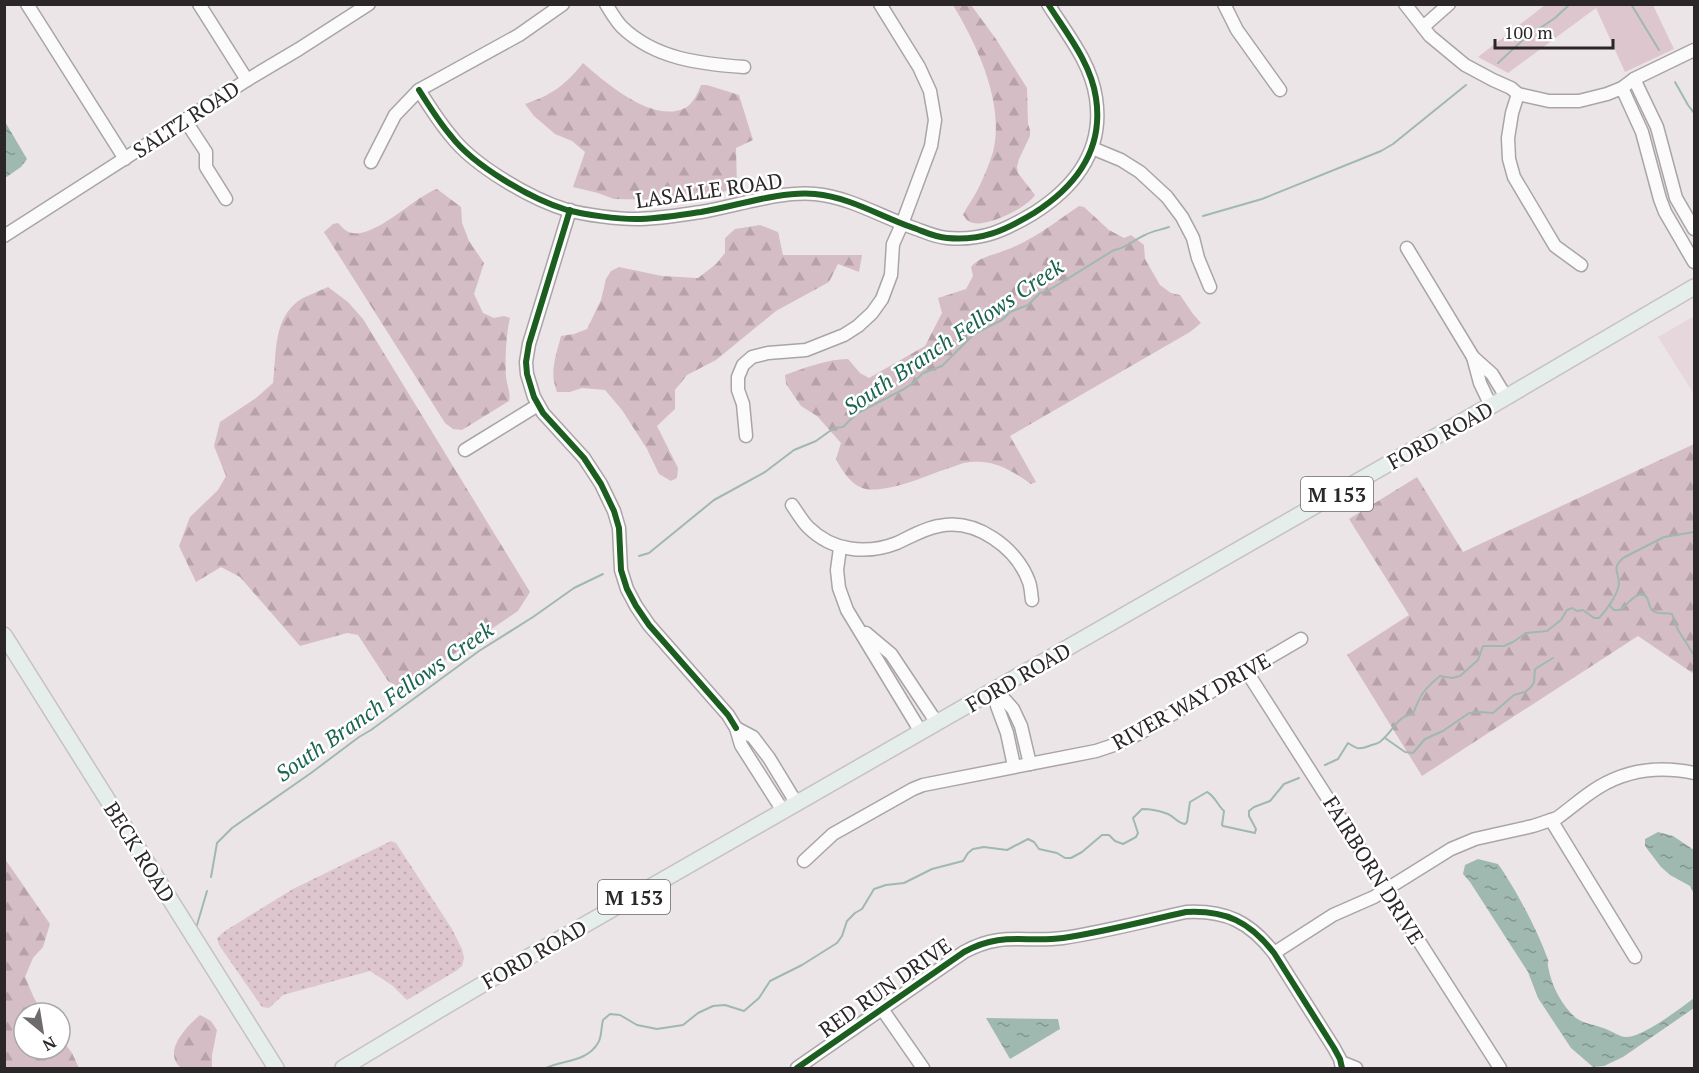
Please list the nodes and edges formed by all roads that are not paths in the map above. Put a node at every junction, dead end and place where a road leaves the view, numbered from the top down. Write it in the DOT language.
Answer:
graph roads {
  1 [pos="27,4"];
  2 [pos="200,4"];
  3 [pos="369,4"];
  4 [pos="563,4"];
  5 [pos="606,4"];
  6 [pos="880,4"];
  7 [pos="1048,4"];
  8 [pos="1224,4"];
  9 [pos="1405,4"];
  10 [pos="1449,4"];
  11 [pos="1423,27"];
  12 [pos="1695,50"];
  13 [pos="744,67"];
  14 [pos="1634,79"];
  15 [pos="247,80"];
  16 [pos="1622,88"];
  17 [pos="419,90"];
  18 [pos="1280,90"];
  19 [pos="1518,94"];
  20 [pos="185,120"];
  21 [pos="1092,148"];
  22 [pos="125,159"];
  23 [pos="371,162"];
  24 [pos="226,199"];
  25 [pos="570,210"];
  26 [pos="902,224"];
  27 [pos="1695,229"];
  28 [pos="4,236"];
  29 [pos="1407,248"];
  30 [pos="1695,262"];
  31 [pos="1581,265"];
  32 [pos="1210,287"];
  33 [pos="1695,287"];
  34 [pos="1473,357"];
  35 [pos="1506,398"];
  36 [pos="538,405"];
  37 [pos="1491,406"];
  38 [pos="746,436"];
  39 [pos="465,450"];
  40 [pos="792,505"];
  41 [pos="840,548"];
  42 [pos="1032,600"];
  43 [pos="858,627"];
  44 [pos="4,635"];
  45 [pos="1301,639"];
  46 [pos="899,664"];
  47 [pos="885,672"];
  48 [pos="1247,672"];
  49 [pos="996,690"];
  50 [pos="937,723"];
  51 [pos="921,732"];
  52 [pos="1030,764"];
  53 [pos="1014,766"];
  54 [pos="1695,773"];
  55 [pos="790,808"];
  56 [pos="1551,820"];
  57 [pos="804,861"];
  58 [pos="1386,889"];
  59 [pos="1274,953"];
  60 [pos="1635,957"];
  61 [pos="882,1009"];
  62 [pos="1341,1065"];
  63 [pos="276,1068"];
  64 [pos="343,1068"];
  65 [pos="797,1068"];
  66 [pos="923,1068"];
  67 [pos="1356,1068"];
  68 [pos="1500,1068"];
  1 -- 22 [label="street"];
  2 -- 15 [label="street"];
  3 -- 15 [label="street, SALTZ ROAD"];
  4 -- 17 [label="street"];
  5 -- 13 [label="street"];
  6 -- 26 [label="street"];
  7 -- 21 [label="street, LASALLE ROAD"];
  8 -- 18 [label="street"];
  9 -- 11 [label="street"];
  10 -- 11 [label="street"];
  11 -- 19 [label="street"];
  12 -- 14 [label="street"];
  14 -- 16 [label="street"];
  14 -- 27 [label="street"];
  15 -- 20 [label="street, SALTZ ROAD"];
  16 -- 19 [label="street"];
  16 -- 30 [label="street"];
  17 -- 23 [label="street"];
  17 -- 25 [label="street, LASALLE ROAD"];
  19 -- 31 [label="street"];
  20 -- 22 [label="street, SALTZ ROAD"];
  20 -- 24 [label="street"];
  21 -- 26 [label="street, LASALLE ROAD"];
  21 -- 32 [label="street"];
  22 -- 28 [label="street, SALTZ ROAD"];
  25 -- 26 [label="street, LASALLE ROAD"];
  25 -- 36 [label="street"];
  26 -- 38 [label="street"];
  29 -- 34 [label="street"];
  33 -- 35 [label="main road, FORD ROAD / M 153"];
  34 -- 35 [label="street"];
  34 -- 37 [label="street"];
  35 -- 37 [label="main road, FORD ROAD / M 153"];
  36 -- 39 [label="street"];
  36 -- 55 [label="street"];
  37 -- 49 [label="main road, FORD ROAD / M 153"];
  40 -- 41 [label="street"];
  41 -- 42 [label="street"];
  41 -- 43 [label="street"];
  43 -- 46 [label="street"];
  43 -- 47 [label="street"];
  44 -- 63 [label="main road, BECK ROAD"];
  45 -- 48 [label="street, RIVER WAY DRIVE"];
  46 -- 47 [label="street"];
  46 -- 50 [label="street"];
  47 -- 51 [label="street"];
  48 -- 52 [label="street, RIVER WAY DRIVE"];
  48 -- 58 [label="street, FAIRBORN DRIVE"];
  49 -- 50 [label="main road, FORD ROAD / M 153"];
  49 -- 52 [label="street"];
  49 -- 53 [label="street"];
  50 -- 51 [label="main road, FORD ROAD / M 153"];
  51 -- 55 [label="main road, FORD ROAD / M 153"];
  52 -- 53 [label="street, RIVER WAY DRIVE"];
  53 -- 57 [label="street, RIVER WAY DRIVE"];
  54 -- 56 [label="street"];
  55 -- 64 [label="main road, FORD ROAD / M 153"];
  56 -- 58 [label="street"];
  56 -- 60 [label="street"];
  58 -- 59 [label="street"];
  58 -- 68 [label="street, FAIRBORN DRIVE"];
  59 -- 61 [label="street, RED RUN DRIVE"];
  59 -- 62 [label="street, RED RUN DRIVE"];
  61 -- 65 [label="street, RED RUN DRIVE"];
  61 -- 66 [label="street"];
  62 -- 67 [label="street, RED RUN DRIVE"];
}
